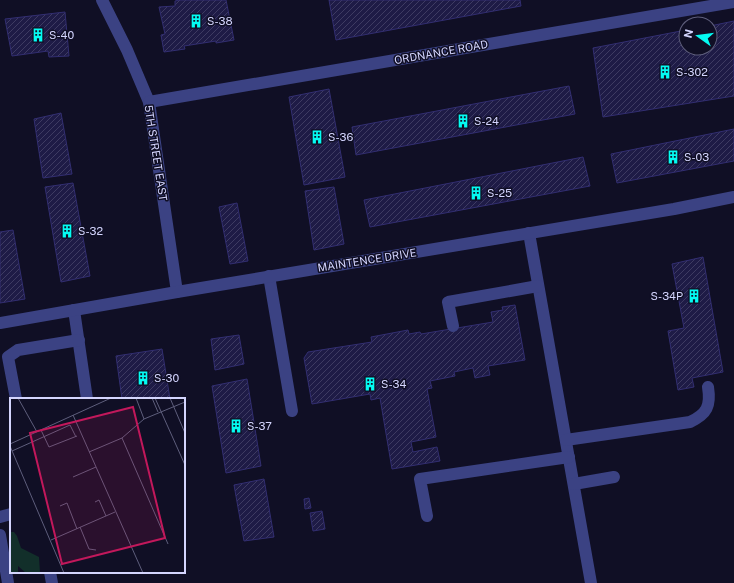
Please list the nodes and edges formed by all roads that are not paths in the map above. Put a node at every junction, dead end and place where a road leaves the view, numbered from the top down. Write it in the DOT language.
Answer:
graph roads {
  1 [pos="102,0"];
  2 [pos="734,2"];
  3 [pos="149,102"];
  4 [pos="734,197"];
  5 [pos="529,233"];
  6 [pos="269,276"];
  7 [pos="538,286"];
  8 [pos="177,292"];
  9 [pos="74,310"];
  10 [pos="0,323"];
  11 [pos="453,326"];
  12 [pos="79,340"];
  13 [pos="708,387"];
  14 [pos="16,398"];
  15 [pos="87,398"];
  16 [pos="292,411"];
  17 [pos="566,440"];
  18 [pos="569,456"];
  19 [pos="614,478"];
  20 [pos="574,484"];
  21 [pos="10,514"];
  22 [pos="427,516"];
  23 [pos="0,517"];
  24 [pos="0,540"];
  25 [pos="50,573"];
  26 [pos="8,583"];
  27 [pos="52,583"];
  28 [pos="591,583"];
  1 -- 3 [label="street, 5TH STREET EAST"];
  2 -- 3 [label="street, ORDNANCE ROAD"];
  3 -- 8 [label="street, 5TH STREET EAST"];
  4 -- 5 [label="street, MAINTENCE DRIVE"];
  5 -- 6 [label="street, MAINTENCE DRIVE"];
  5 -- 7 [label="street"];
  6 -- 8 [label="street, MAINTENCE DRIVE"];
  6 -- 16 [label="street"];
  7 -- 11 [label="street"];
  7 -- 17 [label="street"];
  8 -- 9 [label="street, MAINTENCE DRIVE"];
  9 -- 10 [label="street, MAINTENCE DRIVE"];
  9 -- 12 [label="street"];
  12 -- 14 [label="street"];
  12 -- 15 [label="street"];
  13 -- 17 [label="street"];
  17 -- 18 [label="street"];
  18 -- 20 [label="street"];
  18 -- 22 [label="street"];
  19 -- 20 [label="street"];
  20 -- 28 [label="street"];
  21 -- 23 [label="street"];
  24 -- 26 [label="street"];
  25 -- 27 [label="street"];
}
